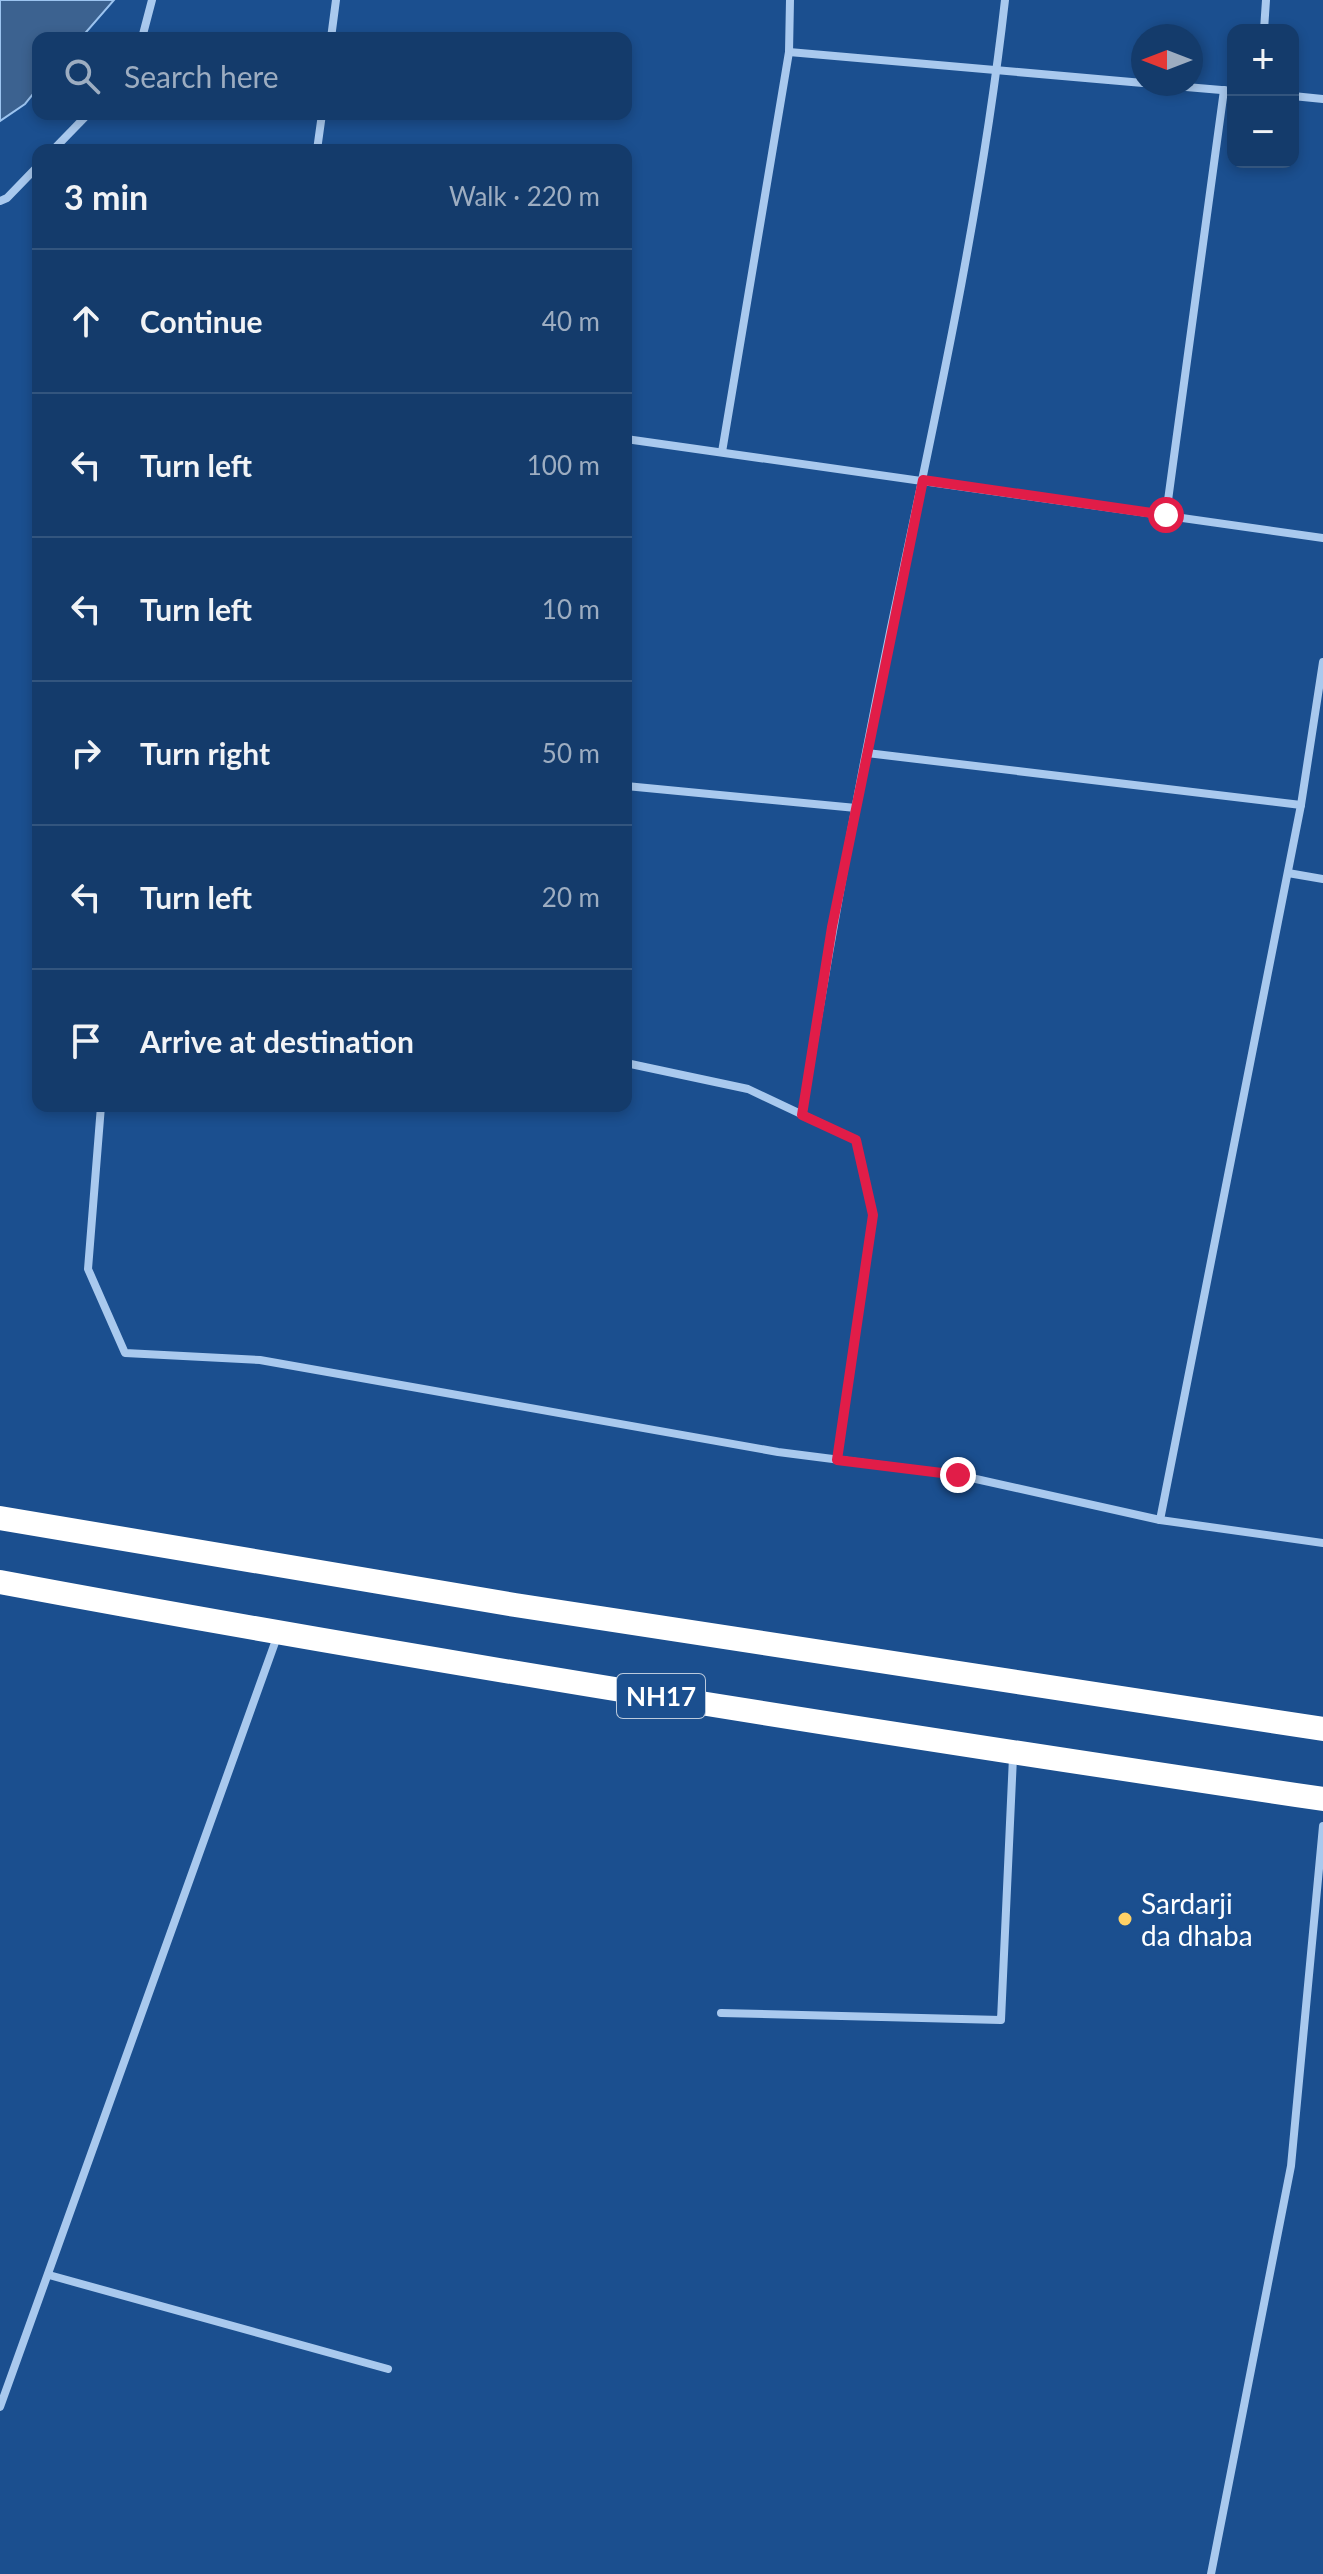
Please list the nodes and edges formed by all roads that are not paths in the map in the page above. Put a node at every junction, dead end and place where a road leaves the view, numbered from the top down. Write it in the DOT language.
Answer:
graph roads {
  1 [pos="152,0"];
  2 [pos="336,0"];
  3 [pos="790,0"];
  4 [pos="1005,0"];
  5 [pos="1266,0"];
  6 [pos="1264,24"];
  7 [pos="144,32"];
  8 [pos="332,32"];
  9 [pos="789,52"];
  10 [pos="997,71"];
  11 [pos="1131,82"];
  12 [pos="1203,89"];
  13 [pos="1227,91"];
  14 [pos="1227,96"];
  15 [pos="1299,97"];
  16 [pos="1323,99"];
  17 [pos="82,120"];
  18 [pos="321,120"];
  19 [pos="59,144"];
  20 [pos="318,144"];
  21 [pos="32,172"];
  22 [pos="0,201"];
  23 [pos="632,440"];
  24 [pos="722,452"];
  25 [pos="923,480"];
  26 [pos="1166,515"];
  27 [pos="1323,538"];
  28 [pos="1323,662"];
  29 [pos="867,753"];
  30 [pos="632,787"];
  31 [pos="1301,805"];
  32 [pos="856,808"];
  33 [pos="1288,873"];
  34 [pos="1323,879"];
  35 [pos="632,1064"];
  36 [pos="101,1112"];
  37 [pos="802,1115"];
  38 [pos="837,1460"];
  39 [pos="0,1518"];
  40 [pos="1160,1520"];
  41 [pos="1323,1543"];
  42 [pos="0,1582"];
  43 [pos="278,1634"];
  44 [pos="1323,1729"];
  45 [pos="1013,1753"];
  46 [pos="1323,1799"];
  47 [pos="1323,1826"];
  48 [pos="721,2013"];
  49 [pos="49,2275"];
  50 [pos="388,2369"];
  51 [pos="0,2407"];
  52 [pos="1211,2574"];
  1 -- 7 [label="street"];
  2 -- 8 [label="street"];
  3 -- 9 [label="street"];
  4 -- 10 [label="street"];
  5 -- 6 [label="street"];
  9 -- 10 [label="street"];
  9 -- 24 [label="street"];
  10 -- 11 [label="street"];
  10 -- 25 [label="street"];
  12 -- 13 [label="street"];
  14 -- 26 [label="street"];
  15 -- 16 [label="street"];
  17 -- 19 [label="street"];
  18 -- 20 [label="street"];
  21 -- 22 [label="street"];
  23 -- 24 [label="street"];
  24 -- 25 [label="street"];
  25 -- 26 [label="street"];
  25 -- 29 [label="street"];
  26 -- 27 [label="street"];
  28 -- 31 [label="street"];
  29 -- 31 [label="street"];
  29 -- 32 [label="street"];
  30 -- 32 [label="street"];
  31 -- 33 [label="street"];
  32 -- 37 [label="street"];
  33 -- 34 [label="street"];
  33 -- 40 [label="street"];
  35 -- 37 [label="street"];
  36 -- 38 [label="street"];
  37 -- 38 [label="street"];
  38 -- 40 [label="street"];
  39 -- 44 [label="highway, NH17"];
  40 -- 41 [label="street"];
  42 -- 43 [label="highway, NH17"];
  43 -- 45 [label="highway, NH17"];
  43 -- 49 [label="street"];
  45 -- 46 [label="highway, NH17"];
  45 -- 48 [label="street"];
  47 -- 52 [label="street"];
  49 -- 50 [label="street"];
  49 -- 51 [label="street"];
}
